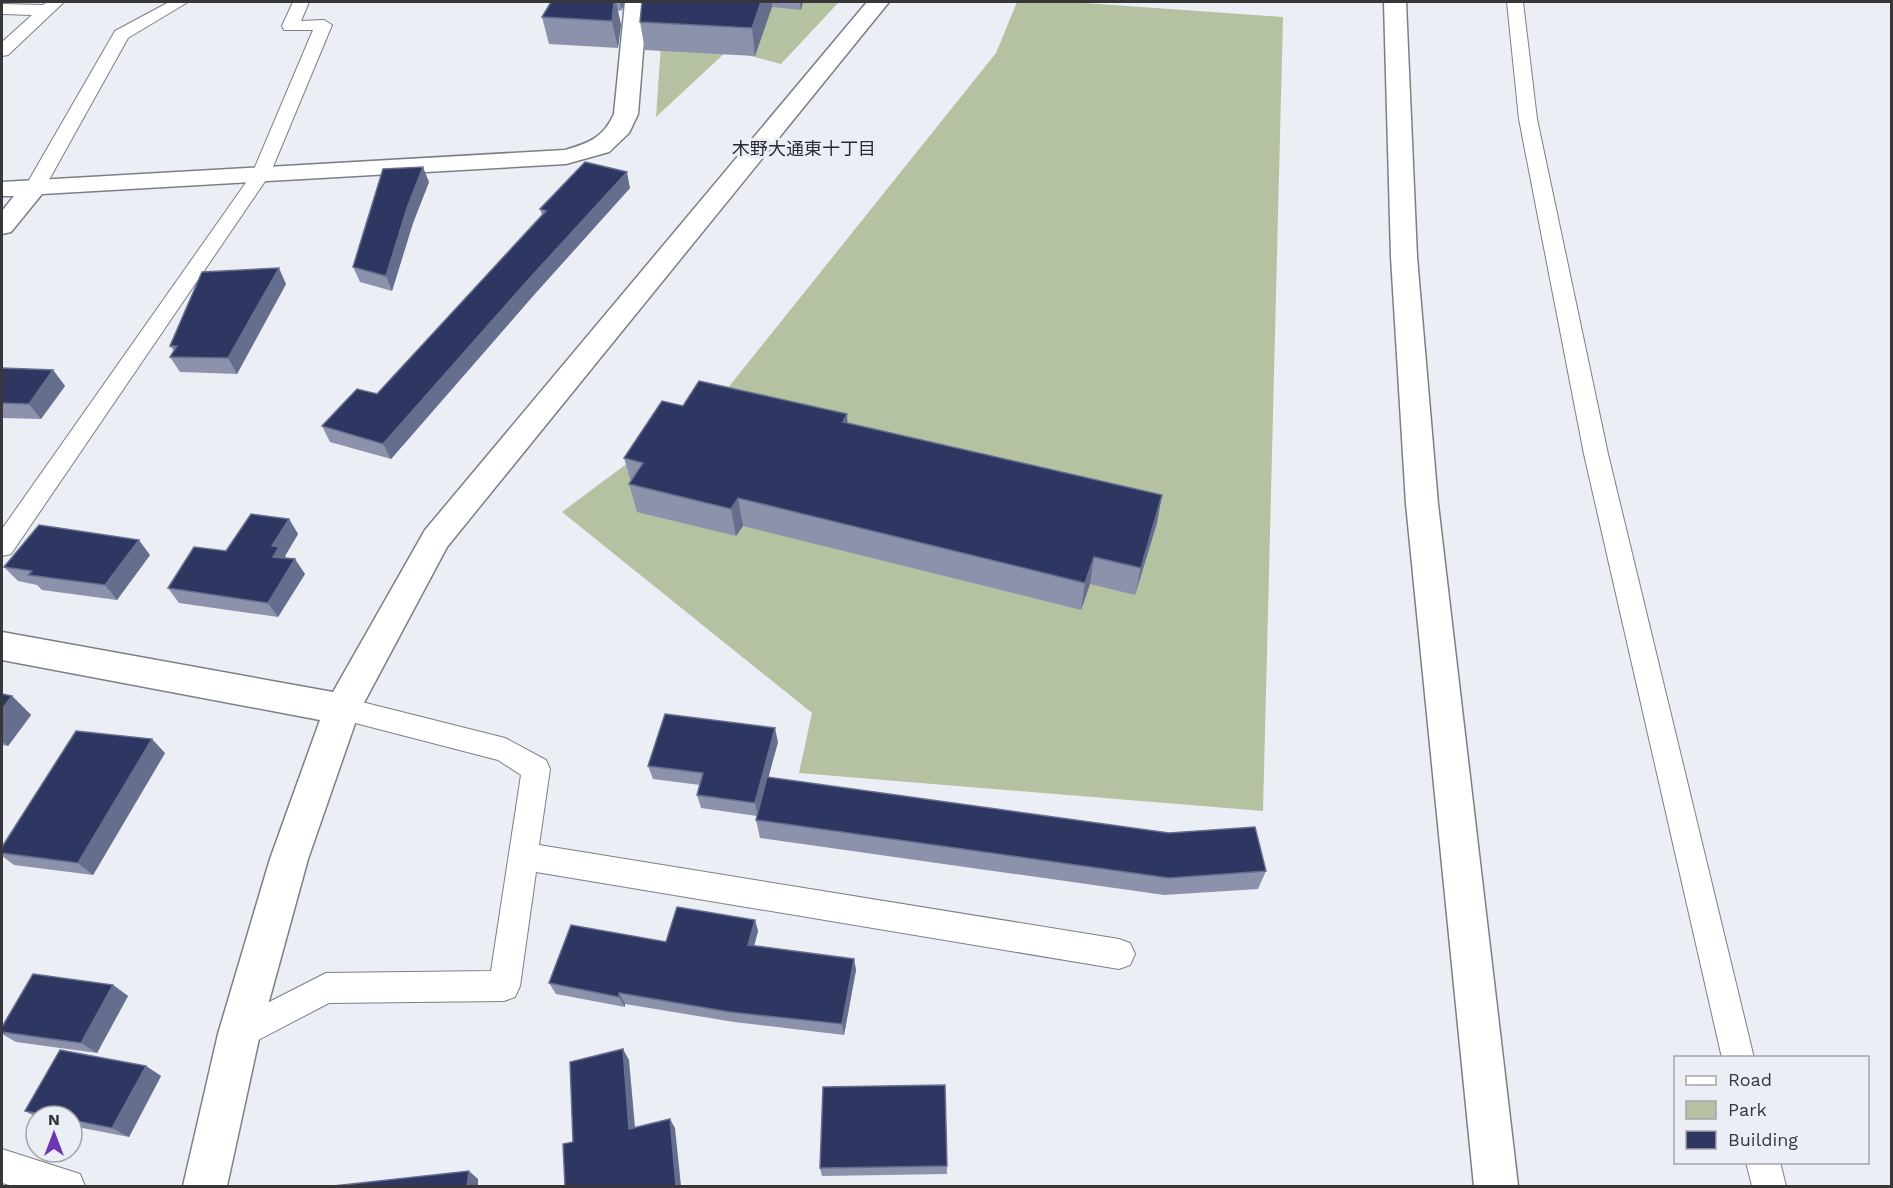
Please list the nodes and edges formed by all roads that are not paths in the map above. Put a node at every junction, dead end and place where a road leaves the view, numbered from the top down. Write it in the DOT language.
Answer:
graph roads {
  1 [pos="180,2"];
  2 [pos="301,2"];
  3 [pos="878,2"];
  4 [pos="1395,2"];
  5 [pos="1515,2"];
  6 [pos="51,6"];
  7 [pos="2,9"];
  8 [pos="631,12"];
  9 [pos="2,51"];
  10 [pos="261,174"];
  11 [pos="35,187"];
  12 [pos="2,189"];
  13 [pos="2,226"];
  14 [pos="2,546"];
  15 [pos="2,646"];
  16 [pos="342,709"];
  17 [pos="523,856"];
  18 [pos="1119,954"];
  19 [pos="239,1034"];
  20 [pos="1738,1056"];
  21 [pos="1764,1164"];
  22 [pos="2,1167"];
  23 [pos="68,1186"];
  24 [pos="205,1186"];
  25 [pos="1496,1186"];
  26 [pos="1769,1186"];
  1 -- 11 [label="lane"];
  2 -- 10 [label="lane"];
  3 -- 16 [label="street"];
  4 -- 25 [label="street"];
  5 -- 20 [label="lane"];
  6 -- 7 [label="lane"];
  6 -- 9 [label="lane"];
  8 -- 10 [label="street"];
  10 -- 11 [label="street"];
  10 -- 14 [label="lane"];
  11 -- 12 [label="street"];
  11 -- 13 [label="street"];
  15 -- 16 [label="street"];
  16 -- 17 [label="lane"];
  16 -- 19 [label="street"];
  17 -- 18 [label="lane"];
  17 -- 19 [label="lane"];
  19 -- 24 [label="street"];
  21 -- 26 [label="lane"];
  22 -- 23 [label="lane"];
}
